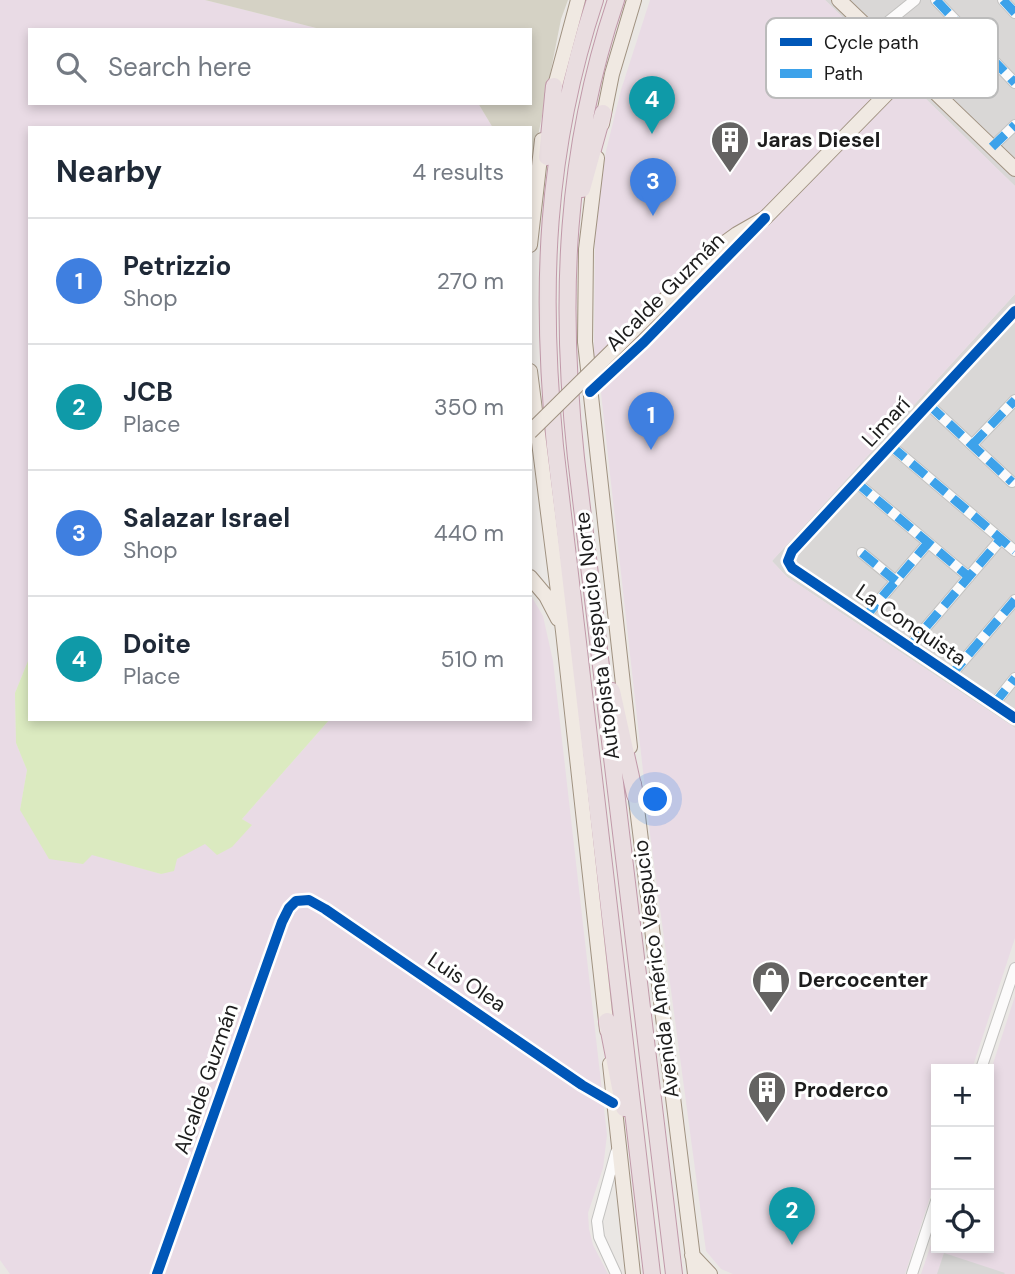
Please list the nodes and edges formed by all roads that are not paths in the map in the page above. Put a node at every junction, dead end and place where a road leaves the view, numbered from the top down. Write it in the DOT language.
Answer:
graph roads {
  1 [pos="578,0"];
  2 [pos="594,0"];
  3 [pos="616,0"];
  4 [pos="634,0"];
  5 [pos="839,0"];
  6 [pos="915,0"];
  7 [pos="936,0"];
  8 [pos="1003,0"];
  9 [pos="1015,13"];
  10 [pos="858,18"];
  11 [pos="893,18"];
  12 [pos="953,18"];
  13 [pos="998,65"];
  14 [pos="1015,83"];
  15 [pos="554,86"];
  16 [pos="883,98"];
  17 [pos="941,98"];
  18 [pos="603,113"];
  19 [pos="1015,125"];
  20 [pos="992,147"];
  21 [pos="1015,169"];
  22 [pos="765,218"];
  23 [pos="532,227"];
  24 [pos="567,263"];
  25 [pos="546,268"];
  26 [pos="1015,311"];
  27 [pos="532,386"];
  28 [pos="590,392"];
  29 [pos="929,405"];
  30 [pos="1012,408"];
  31 [pos="532,430"];
  32 [pos="972,445"];
  33 [pos="891,446"];
  34 [pos="856,482"];
  35 [pos="1012,482"];
  36 [pos="1002,539"];
  37 [pos="928,542"];
  38 [pos="1015,551"];
  39 [pos="862,553"];
  40 [pos="788,561"];
  41 [pos="969,577"];
  42 [pos="532,579"];
  43 [pos="896,581"];
  44 [pos="1015,600"];
  45 [pos="865,617"];
  46 [pos="563,631"];
  47 [pos="597,639"];
  48 [pos="909,647"];
  49 [pos="951,675"];
  50 [pos="1015,678"];
  51 [pos="994,704"];
  52 [pos="1015,718"];
  53 [pos="635,795"];
  54 [pos="296,901"];
  55 [pos="1015,968"];
  56 [pos="607,1021"];
  57 [pos="983,1064"];
  58 [pos="613,1103"];
  59 [pos="618,1146"];
  60 [pos="641,1179"];
  61 [pos="931,1216"];
  62 [pos="692,1255"];
  63 [pos="157,1274"];
  64 [pos="616,1274"];
  65 [pos="632,1274"];
  66 [pos="652,1274"];
  67 [pos="674,1274"];
  68 [pos="695,1274"];
  69 [pos="710,1274"];
  70 [pos="912,1274"];
  1 -- 15 [label="main road"];
  2 -- 25 [label="highway, Autopista Vespucio Norte"];
  3 -- 24 [label="highway, Autopista Vespucio Norte"];
  4 -- 18 [label="main road, Avenida Américo Vespucio"];
  5 -- 10 [label="main road"];
  6 -- 11 [label="street"];
  7 -- 12 [label="street"];
  8 -- 9 [label="street"];
  13 -- 14 [label="street"];
  15 -- 23 [label="main road"];
  15 -- 25 [label="highway"];
  16 -- 22 [label="main road, Alcalde Guzmán"];
  17 -- 20 [label="main road"];
  18 -- 24 [label="highway"];
  18 -- 28 [label="main road, Avenida Américo Vespucio"];
  19 -- 20 [label="street"];
  20 -- 21 [label="main road"];
  22 -- 28 [label="street, Alcalde Guzmán"];
  22 -- 31 [label="main road, bridge"];
  24 -- 47 [label="highway, Autopista Vespucio Norte"];
  25 -- 60 [label="highway, Autopista Vespucio Norte"];
  26 -- 29 [label="street, Limarí"];
  27 -- 46 [label="main road"];
  28 -- 53 [label="main road, Avenida Américo Vespucio"];
  29 -- 32 [label="street"];
  29 -- 33 [label="street, Limarí"];
  30 -- 32 [label="street"];
  32 -- 35 [label="street"];
  33 -- 34 [label="street, Limarí"];
  33 -- 36 [label="street"];
  34 -- 37 [label="street"];
  34 -- 40 [label="street, Limarí"];
  36 -- 38 [label="street"];
  36 -- 41 [label="street"];
  37 -- 41 [label="street"];
  37 -- 43 [label="street"];
  39 -- 43 [label="street"];
  40 -- 45 [label="street, La Conquista"];
  41 -- 48 [label="street"];
  42 -- 46 [label="main road"];
  43 -- 45 [label="street"];
  44 -- 49 [label="street"];
  45 -- 48 [label="street, La Conquista"];
  46 -- 56 [label="main road"];
  47 -- 53 [label="highway"];
  47 -- 67 [label="highway, Autopista Vespucio Norte"];
  48 -- 49 [label="street, La Conquista"];
  49 -- 51 [label="street, La Conquista"];
  50 -- 51 [label="street"];
  51 -- 52 [label="street, La Conquista"];
  53 -- 62 [label="main road, Avenida Américo Vespucio"];
  54 -- 58 [label="street, Luis Olea"];
  54 -- 63 [label="street, Alcalde Guzmán"];
  55 -- 57 [label="street"];
  56 -- 58 [label="main road"];
  56 -- 60 [label="highway"];
  58 -- 59 [label="main road"];
  59 -- 64 [label="street"];
  59 -- 65 [label="main road"];
  60 -- 66 [label="highway, Autopista Vespucio Norte"];
  61 -- 70 [label="street"];
  62 -- 68 [label="main road, Avenida Américo Vespucio"];
  62 -- 69 [label="main road"];
}
